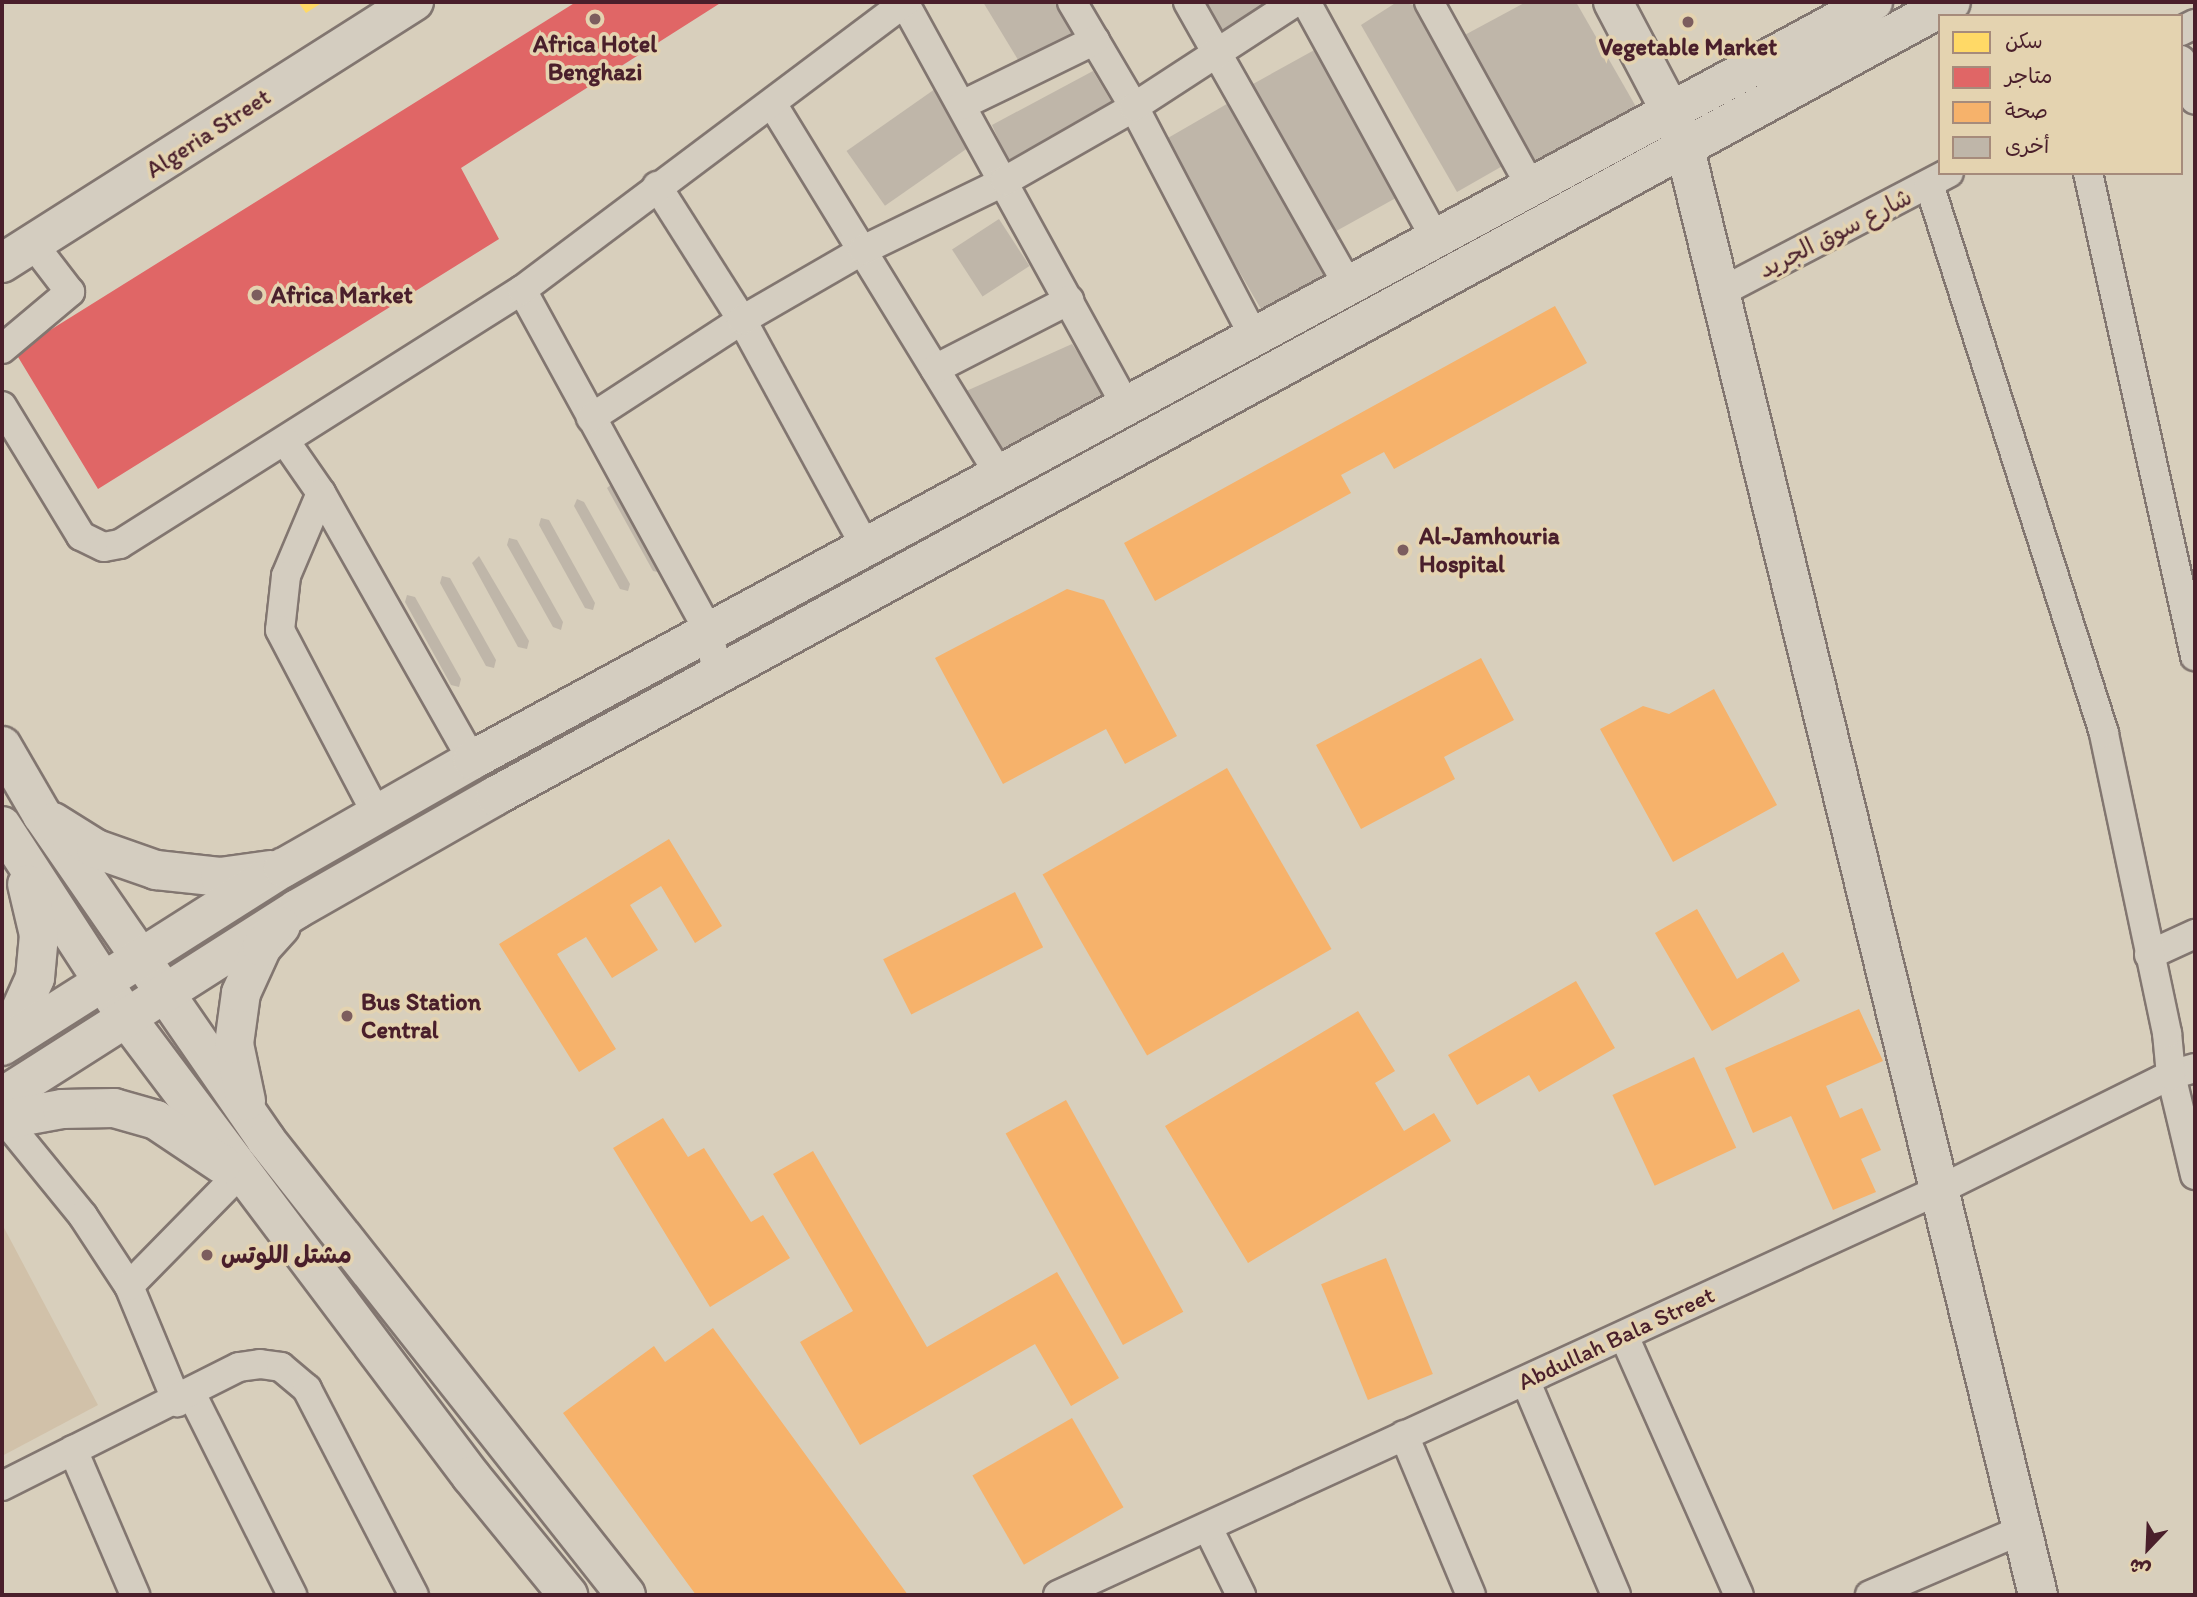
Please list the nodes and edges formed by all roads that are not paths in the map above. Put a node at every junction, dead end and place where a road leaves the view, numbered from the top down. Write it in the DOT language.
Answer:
graph roads {
  1 [pos="414,2"];
  2 [pos="905,2"];
  3 [pos="1072,2"];
  4 [pos="1188,2"];
  5 [pos="1295,2"];
  6 [pos="1306,2"];
  7 [pos="1613,2"];
  8 [pos="1873,2"];
  9 [pos="1951,2"];
  10 [pos="1436,4"];
  11 [pos="1094,40"];
  12 [pos="1217,54"];
  13 [pos="2183,66"];
  14 [pos="2195,100"];
  15 [pos="774,105"];
  16 [pos="962,105"];
  17 [pos="1134,107"];
  18 [pos="1672,114"];
  19 [pos="1685,149"];
  20 [pos="2088,175"];
  21 [pos="1939,178"];
  22 [pos="1005,181"];
  23 [pos="657,187"];
  24 [pos="1531,187"];
  25 [pos="1435,238"];
  26 [pos="18,250"];
  27 [pos="863,250"];
  28 [pos="2,263"];
  29 [pos="2,272"];
  30 [pos="1349,286"];
  31 [pos="522,290"];
  32 [pos="1721,292"];
  33 [pos="1069,300"];
  34 [pos="742,320"];
  35 [pos="1254,337"];
  36 [pos="2,349"];
  37 [pos="935,369"];
  38 [pos="1126,405"];
  39 [pos="2,406"];
  40 [pos="591,418"];
  41 [pos="285,441"];
  42 [pos="999,474"];
  43 [pos="321,493"];
  44 [pos="865,546"];
  45 [pos="709,631"];
  46 [pos="2195,656"];
  47 [pos="717,674"];
  48 [pos="2,746"];
  49 [pos="472,760"];
  50 [pos="377,815"];
  51 [pos="42,816"];
  52 [pos="10,839"];
  53 [pos="283,868"];
  54 [pos="296,909"];
  55 [pos="2195,934"];
  56 [pos="2150,955"];
  57 [pos="138,957"];
  58 [pos="99,981"];
  59 [pos="161,993"];
  60 [pos="128,1020"];
  61 [pos="2,1038"];
  62 [pos="2,1046"];
  63 [pos="2183,1072"];
  64 [pos="2,1112"];
  65 [pos="266,1140"];
  66 [pos="2195,1175"];
  67 [pos="247,1184"];
  68 [pos="1941,1189"];
  69 [pos="129,1286"];
  70 [pos="1624,1336"];
  71 [pos="1526,1382"];
  72 [pos="185,1398"];
  73 [pos="1404,1435"];
  74 [pos="73,1450"];
  75 [pos="2,1486"];
  76 [pos="1208,1528"];
  77 [pos="2022,1531"];
  78 [pos="135,1595"];
  79 [pos="292,1595"];
  80 [pos="414,1595"];
  81 [pos="568,1595"];
  82 [pos="626,1595"];
  83 [pos="1058,1595"];
  84 [pos="1241,1595"];
  85 [pos="1471,1595"];
  86 [pos="1616,1595"];
  87 [pos="1739,1595"];
  88 [pos="1870,1595"];
  89 [pos="2038,1595"];
  1 -- 26 [label="main road, Algeria Street"];
  2 -- 15 [label="street"];
  2 -- 16 [label="street"];
  3 -- 11 [label="street"];
  4 -- 12 [label="street"];
  5 -- 12 [label="street"];
  6 -- 25 [label="street"];
  7 -- 18 [label="main road"];
  8 -- 18 [label="main road"];
  9 -- 19 [label="main road"];
  10 -- 24 [label="street"];
  11 -- 16 [label="street"];
  11 -- 17 [label="street"];
  12 -- 17 [label="street"];
  12 -- 30 [label="street"];
  13 -- 14 [label="street"];
  15 -- 23 [label="street"];
  15 -- 27 [label="street"];
  16 -- 22 [label="street"];
  17 -- 22 [label="street"];
  17 -- 35 [label="street"];
  18 -- 19 [label="main road"];
  18 -- 24 [label="main road"];
  19 -- 32 [label="main road"];
  19 -- 47 [label="main road"];
  20 -- 46 [label="street"];
  21 -- 32 [label="street, شارع سوق الجريد"];
  21 -- 56 [label="street"];
  22 -- 27 [label="street"];
  22 -- 33 [label="street"];
  23 -- 31 [label="street"];
  23 -- 34 [label="street"];
  24 -- 25 [label="main road"];
  25 -- 30 [label="main road"];
  26 -- 28 [label="main road, Algeria Street"];
  26 -- 29 [label="main road"];
  26 -- 36 [label="street"];
  27 -- 34 [label="street"];
  27 -- 37 [label="street"];
  30 -- 35 [label="main road"];
  31 -- 40 [label="street"];
  31 -- 41 [label="street"];
  32 -- 68 [label="main road"];
  33 -- 37 [label="street"];
  33 -- 38 [label="street"];
  34 -- 40 [label="street"];
  34 -- 44 [label="street"];
  35 -- 38 [label="main road"];
  37 -- 42 [label="street"];
  38 -- 42 [label="main road"];
  39 -- 41 [label="street"];
  40 -- 45 [label="street"];
  41 -- 43 [label="street"];
  42 -- 44 [label="main road"];
  43 -- 49 [label="street"];
  43 -- 50 [label="street"];
  44 -- 45 [label="main road"];
  45 -- 47 [label="street"];
  45 -- 49 [label="main road"];
  47 -- 54 [label="main road"];
  48 -- 51 [label="main road"];
  49 -- 50 [label="main road"];
  50 -- 53 [label="main road"];
  51 -- 53 [label="main road"];
  51 -- 57 [label="main road"];
  52 -- 58 [label="main road"];
  52 -- 61 [label="main road"];
  53 -- 57 [label="main road"];
  54 -- 59 [label="main road"];
  54 -- 65 [label="main road"];
  55 -- 56 [label="street"];
  56 -- 63 [label="street"];
  57 -- 58 [label="main road"];
  57 -- 59 [label="main road"];
  58 -- 60 [label="main road"];
  58 -- 62 [label="main road"];
  59 -- 60 [label="main road"];
  59 -- 65 [label="main road"];
  60 -- 64 [label="main road"];
  60 -- 67 [label="main road"];
  63 -- 66 [label="street"];
  63 -- 68 [label="street, Abdullah Bala Street"];
  64 -- 67 [label="main road"];
  64 -- 69 [label="street"];
  65 -- 82 [label="main road"];
  67 -- 69 [label="street"];
  67 -- 81 [label="main road"];
  68 -- 70 [label="street, Abdullah Bala Street"];
  68 -- 77 [label="main road"];
  69 -- 72 [label="street"];
  70 -- 71 [label="street, Abdullah Bala Street"];
  70 -- 87 [label="street"];
  71 -- 73 [label="street, Abdullah Bala Street"];
  71 -- 86 [label="street"];
  72 -- 74 [label="street"];
  72 -- 79 [label="street"];
  72 -- 80 [label="street"];
  73 -- 76 [label="street, Abdullah Bala Street"];
  73 -- 85 [label="street"];
  74 -- 75 [label="street"];
  74 -- 78 [label="street"];
  76 -- 83 [label="street, Abdullah Bala Street"];
  76 -- 84 [label="street"];
  77 -- 88 [label="street"];
  77 -- 89 [label="main road"];
}
